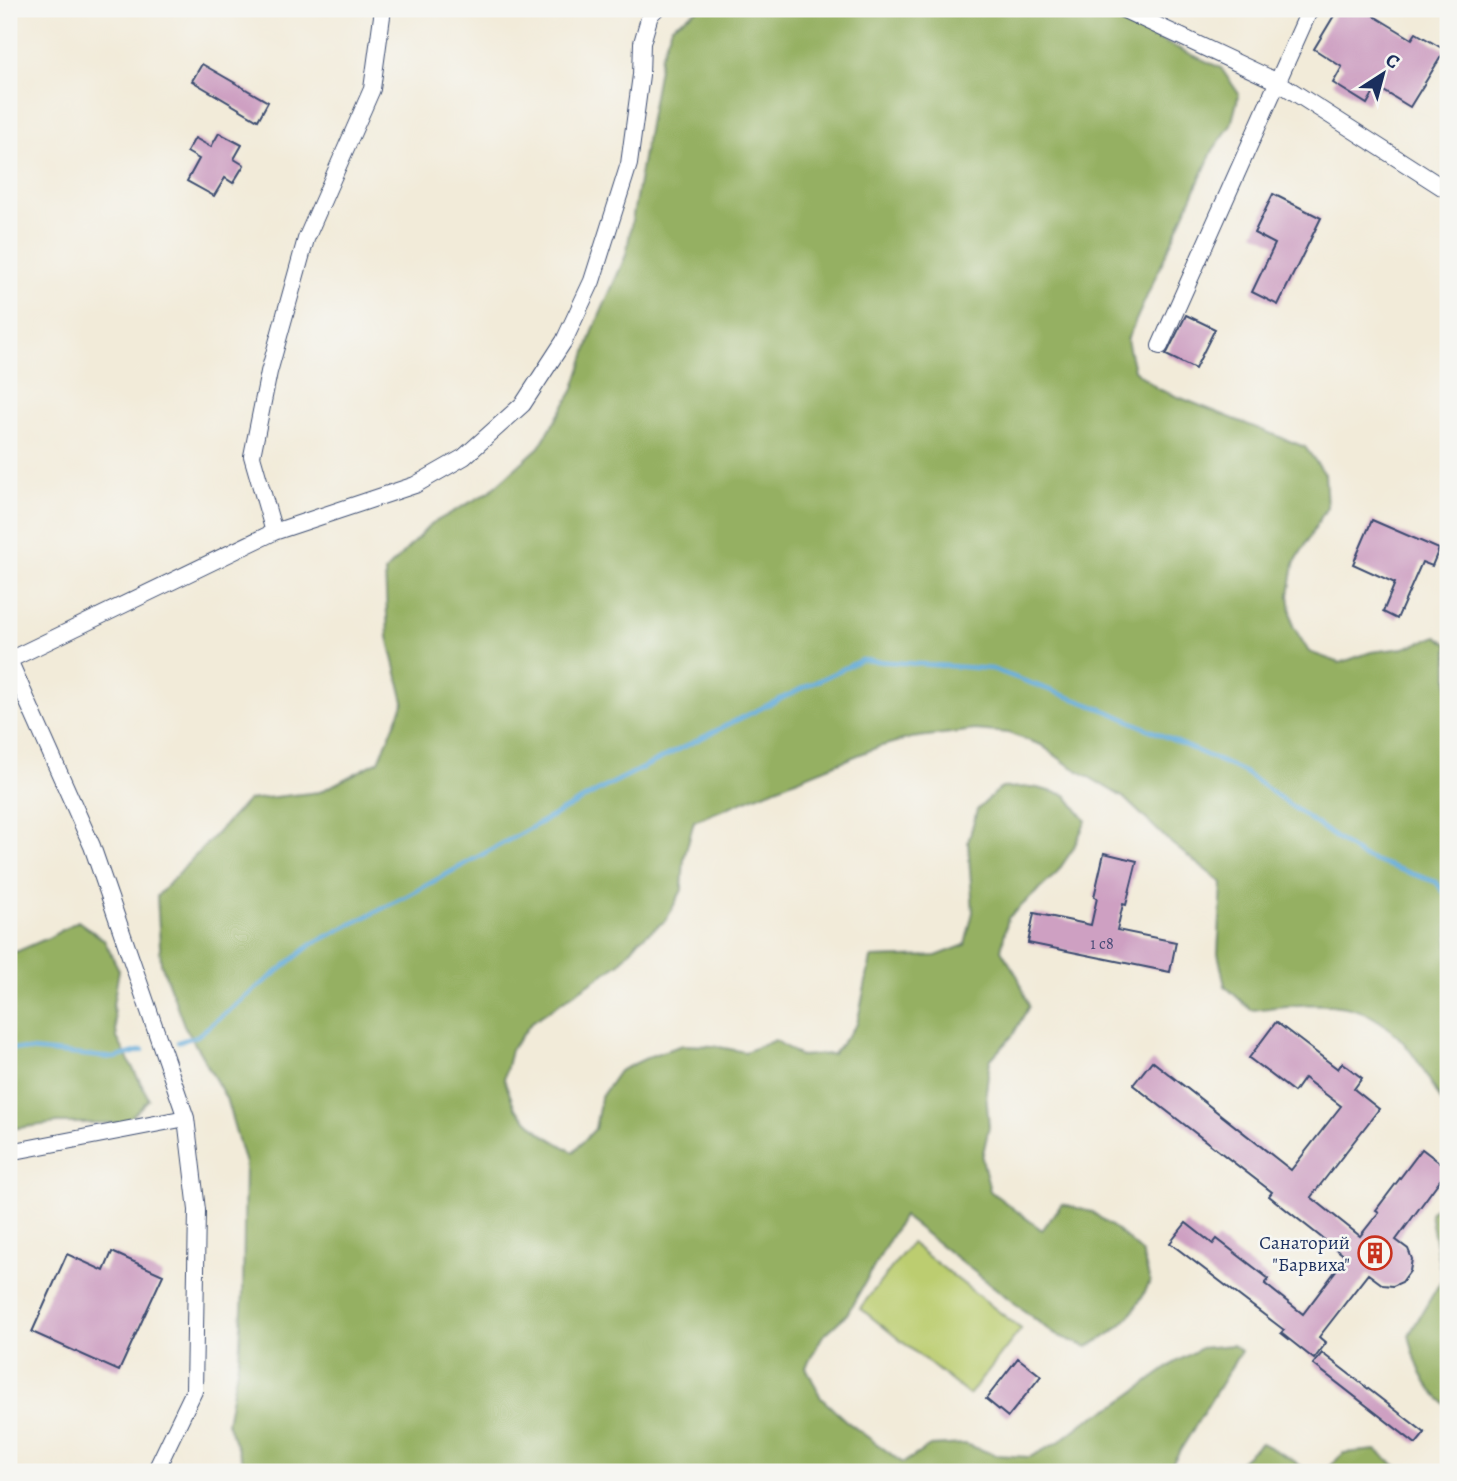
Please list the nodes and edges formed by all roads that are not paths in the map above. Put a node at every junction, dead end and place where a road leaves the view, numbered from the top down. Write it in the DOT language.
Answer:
graph roads {
  1 [pos="383,9"];
  2 [pos="656,9"];
  3 [pos="1122,9"];
  4 [pos="1310,9"];
  5 [pos="1278,82"];
  6 [pos="1448,191"];
  7 [pos="1160,346"];
  8 [pos="274,532"];
  9 [pos="9,660"];
  10 [pos="186,1118"];
  11 [pos="9,1148"];
  12 [pos="155,1472"];
  1 -- 8 [label="street"];
  2 -- 8 [label="street"];
  3 -- 5 [label="street"];
  4 -- 5 [label="street"];
  5 -- 6 [label="street"];
  5 -- 7 [label="street"];
  8 -- 9 [label="street"];
  9 -- 10 [label="street"];
  10 -- 11 [label="street"];
  10 -- 12 [label="street"];
}
